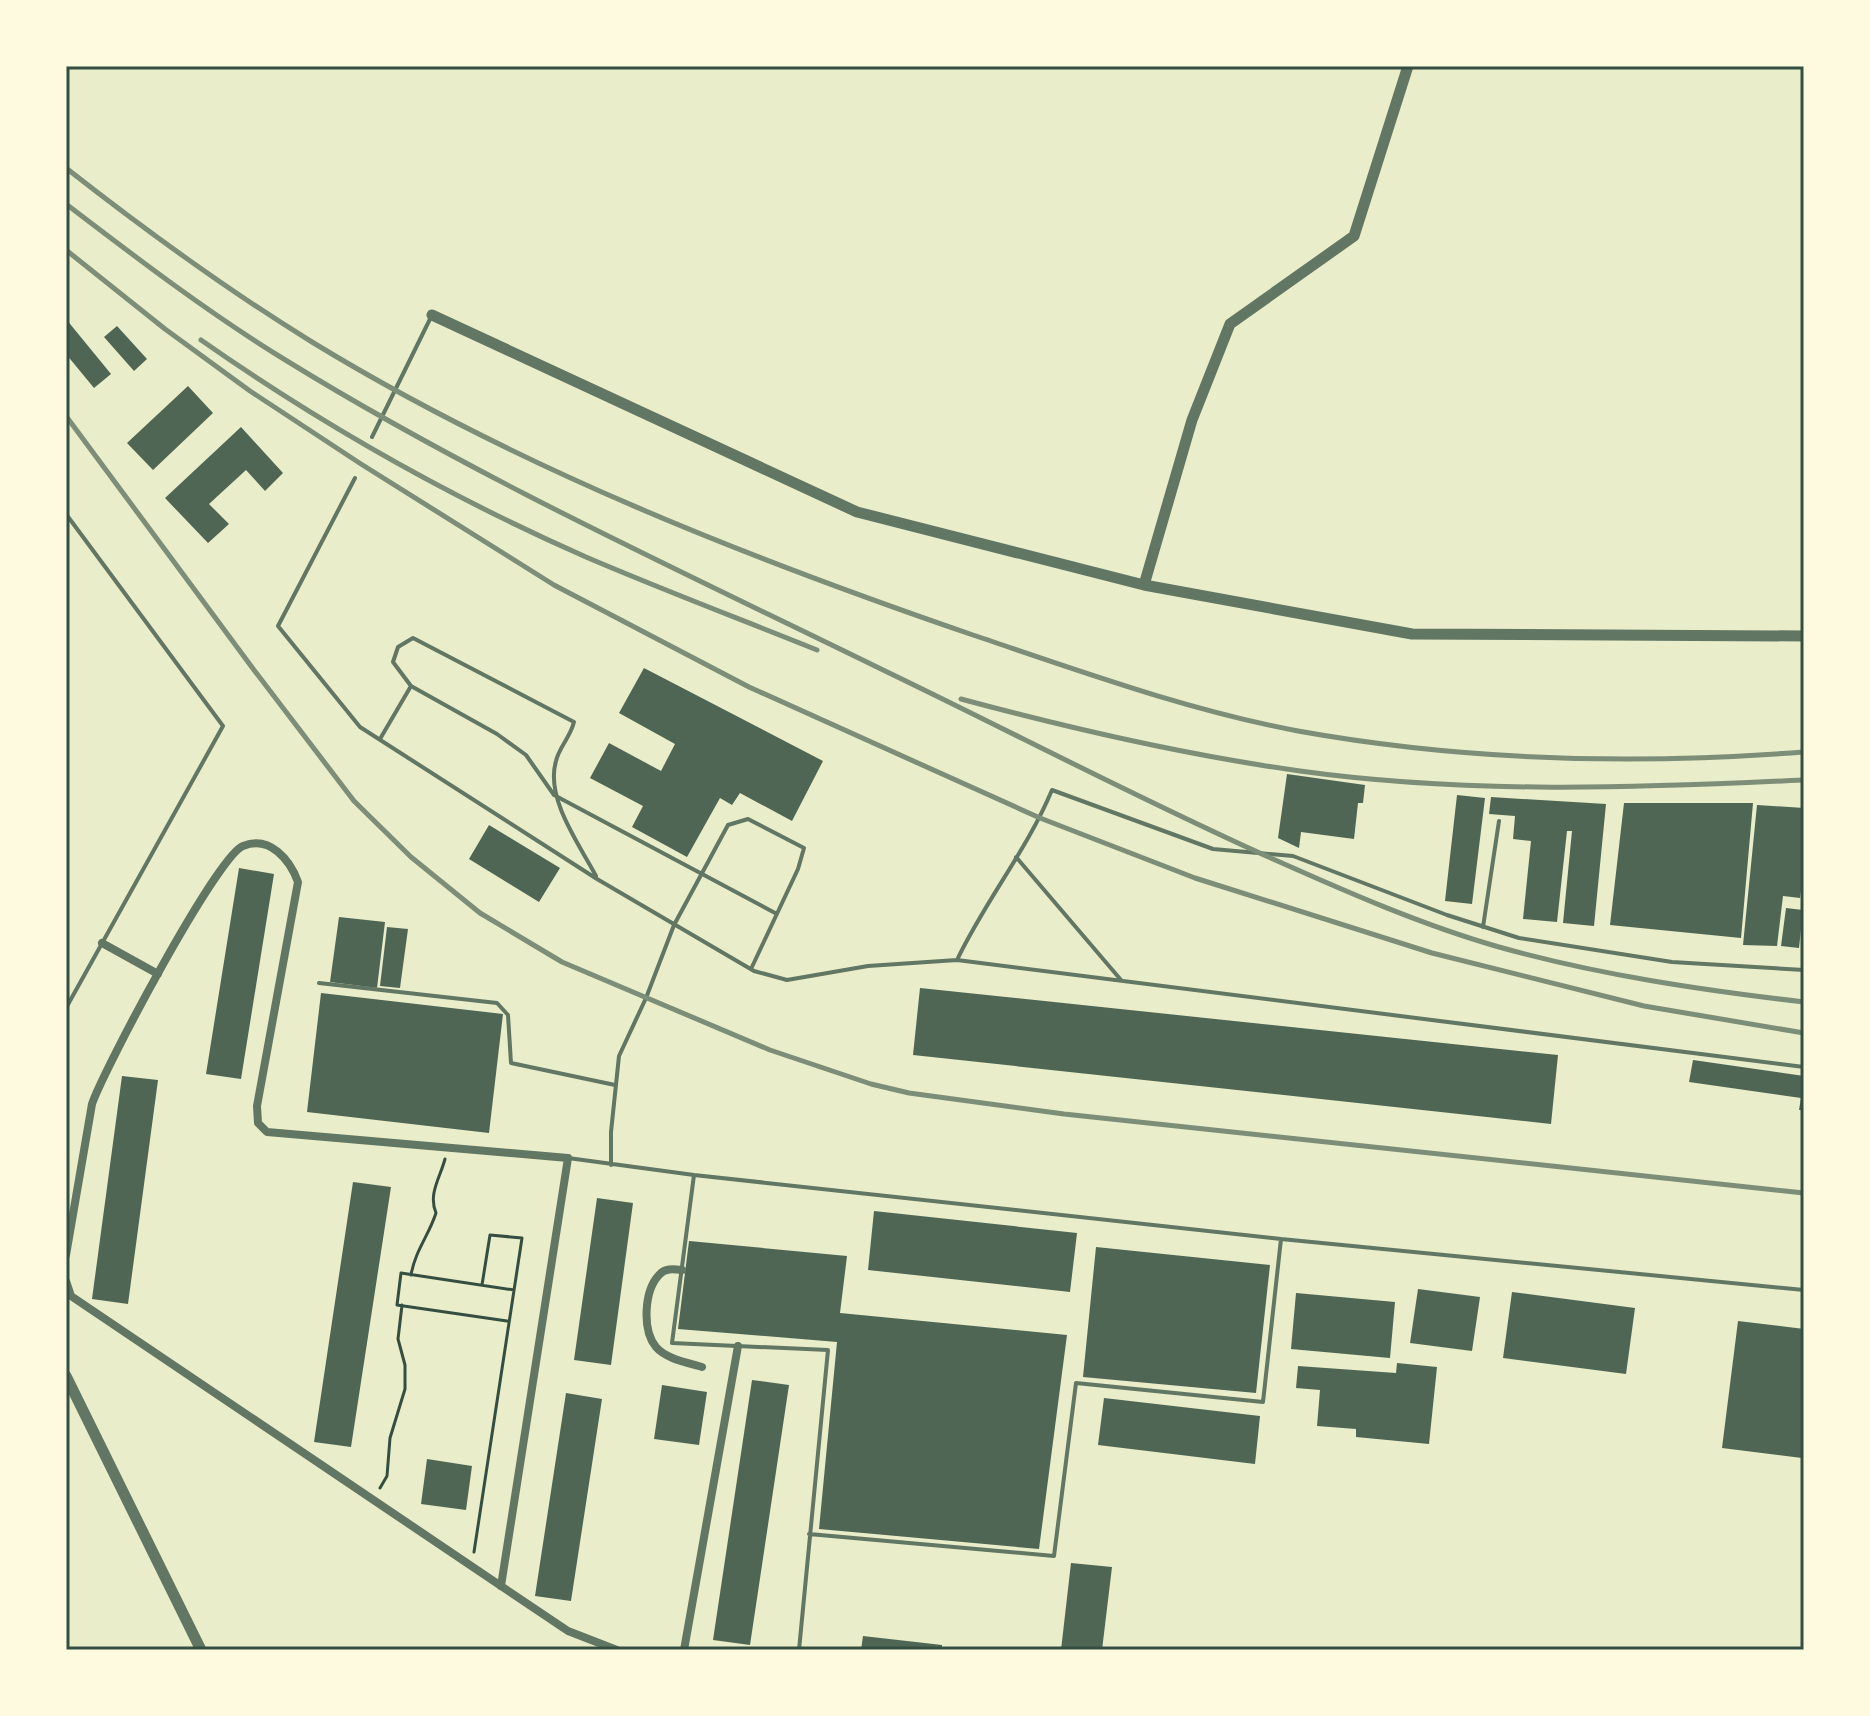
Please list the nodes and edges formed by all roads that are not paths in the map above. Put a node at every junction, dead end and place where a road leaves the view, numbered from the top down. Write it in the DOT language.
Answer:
graph roads {
  1 [pos="1408,66"];
  2 [pos="432,315"];
  3 [pos="372,437"];
  4 [pos="355,478"];
  5 [pos="66,514"];
  6 [pos="1144,585"];
  7 [pos="1804,636"];
  8 [pos="411,686"];
  9 [pos="379,740"];
  10 [pos="554,795"];
  11 [pos="1499,821"];
  12 [pos="1016,857"];
  13 [pos="702,874"];
  14 [pos="597,879"];
  15 [pos="777,914"];
  16 [pos="674,925"];
  17 [pos="1483,927"];
  18 [pos="102,943"];
  19 [pos="957,960"];
  20 [pos="751,969"];
  21 [pos="1804,970"];
  22 [pos="158,974"];
  23 [pos="1121,980"];
  24 [pos="319,983"];
  25 [pos="66,1008"];
  26 [pos="1804,1067"];
  27 [pos="615,1085"];
  28 [pos="568,1158"];
  29 [pos="611,1165"];
  30 [pos="694,1175"];
  31 [pos="1281,1239"];
  32 [pos="66,1255"];
  33 [pos="682,1270"];
  34 [pos="66,1281"];
  35 [pos="1804,1290"];
  36 [pos="738,1346"];
  37 [pos="702,1367"];
  38 [pos="66,1376"];
  39 [pos="809,1534"];
  40 [pos="501,1586"];
  41 [pos="201,1650"];
  42 [pos="617,1650"];
  43 [pos="684,1650"];
  44 [pos="799,1650"];
  1 -- 6 [label="street"];
  2 -- 3 [label="lane"];
  2 -- 6 [label="street"];
  4 -- 9 [label="lane"];
  5 -- 18 [label="lane"];
  6 -- 7 [label="street"];
  8 -- 9 [label="lane"];
  8 -- 10 [label="lane"];
  8 -- 10 [label="lane"];
  9 -- 14 [label="lane"];
  10 -- 13 [label="lane"];
  10 -- 14 [label="lane"];
  11 -- 17 [label="lane"];
  12 -- 17 [label="lane"];
  12 -- 19 [label="lane"];
  12 -- 23 [label="lane"];
  13 -- 15 [label="lane"];
  13 -- 15 [label="lane"];
  13 -- 16 [label="lane"];
  14 -- 16 [label="lane"];
  15 -- 20 [label="lane"];
  16 -- 20 [label="lane"];
  16 -- 27 [label="lane"];
  17 -- 21 [label="lane"];
  18 -- 22 [label="street"];
  18 -- 25 [label="lane"];
  19 -- 20 [label="lane"];
  19 -- 23 [label="lane"];
  22 -- 28 [label="street"];
  22 -- 32 [label="street"];
  23 -- 26 [label="lane"];
  24 -- 27 [label="lane"];
  27 -- 29 [label="lane"];
  28 -- 29 [label="lane"];
  28 -- 40 [label="street"];
  29 -- 30 [label="lane"];
  30 -- 31 [label="lane"];
  30 -- 33 [label="lane"];
  31 -- 35 [label="lane"];
  31 -- 39 [label="lane"];
  33 -- 36 [label="lane"];
  33 -- 37 [label="street"];
  34 -- 40 [label="street"];
  36 -- 39 [label="lane"];
  36 -- 43 [label="street"];
  38 -- 41 [label="street"];
  39 -- 44 [label="lane"];
  40 -- 42 [label="street"];
}
